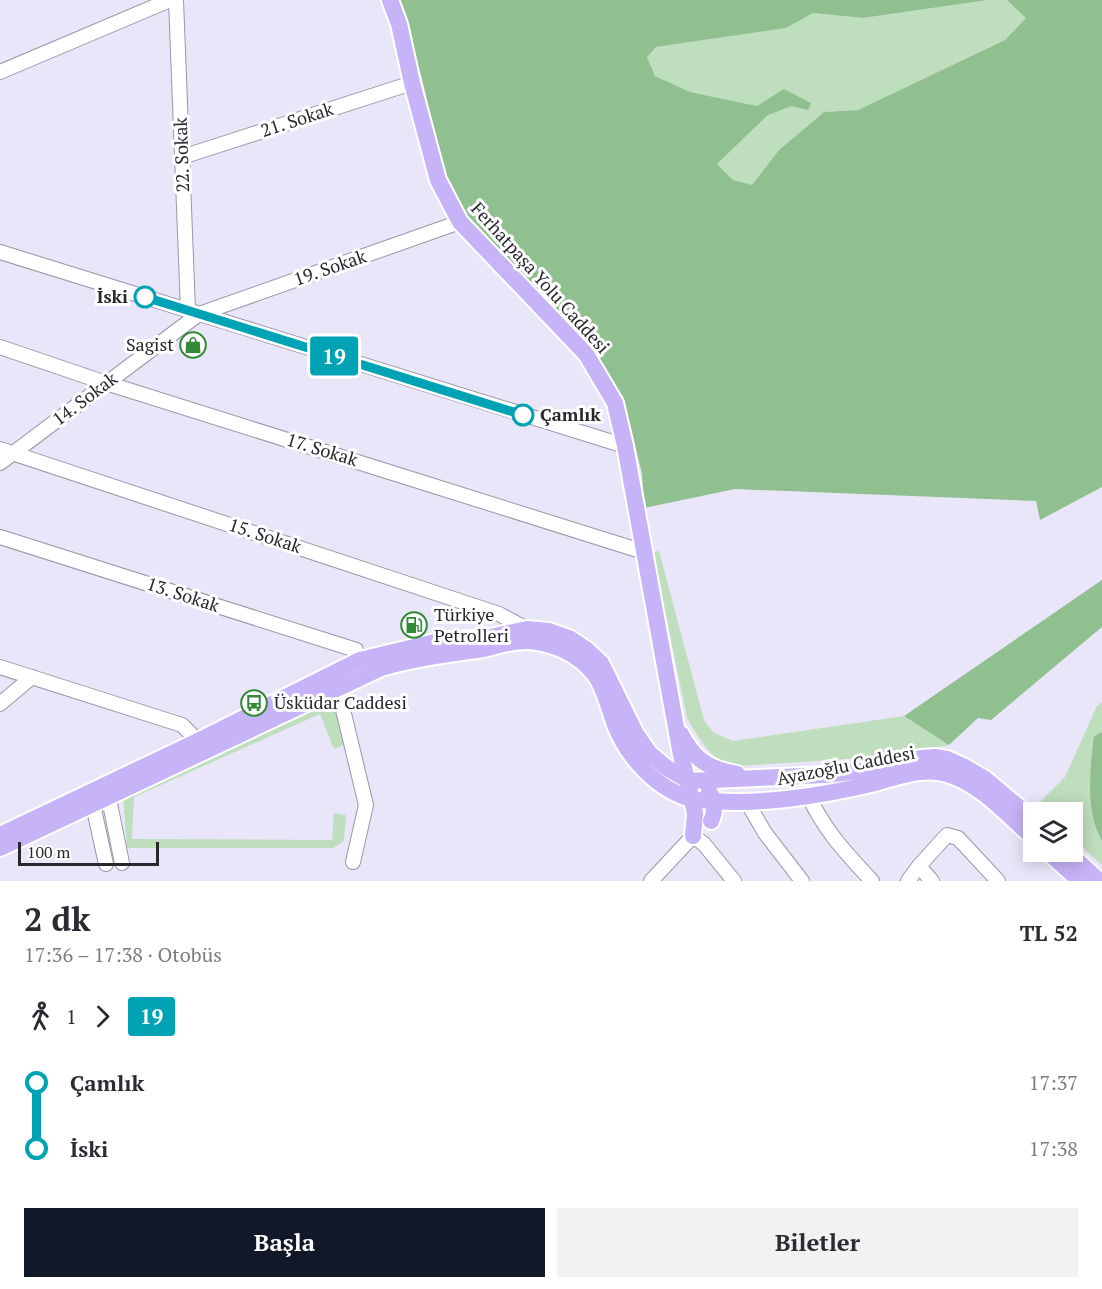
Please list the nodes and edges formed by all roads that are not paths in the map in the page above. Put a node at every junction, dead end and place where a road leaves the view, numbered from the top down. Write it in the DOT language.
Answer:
graph roads {
  1 [pos="170,0"];
  2 [pos="176,0"];
  3 [pos="390,0"];
  4 [pos="0,72"];
  5 [pos="412,83"];
  6 [pos="182,157"];
  7 [pos="460,222"];
  8 [pos="0,252"];
  9 [pos="194,312"];
  10 [pos="0,347"];
  11 [pos="106,383"];
  12 [pos="625,446"];
  13 [pos="7,451"];
  14 [pos="0,462"];
  15 [pos="0,537"];
  16 [pos="644,552"];
  17 [pos="527,629"];
  18 [pos="360,660"];
  19 [pos="0,668"];
  20 [pos="32,678"];
  21 [pos="362,678"];
  22 [pos="338,689"];
  23 [pos="0,704"];
  24 [pos="272,711"];
  25 [pos="198,741"];
  26 [pos="685,753"];
  27 [pos="672,771"];
  28 [pos="759,778"];
  29 [pos="697,781"];
  30 [pos="99,794"];
  31 [pos="808,795"];
  32 [pos="692,799"];
  33 [pos="715,801"];
  34 [pos="744,802"];
  35 [pos="1023,811"];
  36 [pos="711,821"];
  37 [pos="1023,829"];
  38 [pos="0,835"];
  39 [pos="693,836"];
  40 [pos="0,848"];
  41 [pos="353,862"];
  42 [pos="1059,862"];
  43 [pos="1079,862"];
  44 [pos="122,863"];
  45 [pos="106,864"];
  46 [pos="919,866"];
  47 [pos="658,878"];
  48 [pos="734,881"];
  49 [pos="802,881"];
  50 [pos="872,881"];
  51 [pos="908,881"];
  52 [pos="932,881"];
  53 [pos="998,881"];
  54 [pos="1080,881"];
  55 [pos="1099,881"];
  1 -- 4 [label="street"];
  2 -- 6 [label="street, 22. Sokak"];
  3 -- 5 [label="main road, Ferhatpaşa Yolu Caddesi"];
  5 -- 6 [label="street, 21. Sokak"];
  5 -- 7 [label="main road, Ferhatpaşa Yolu Caddesi"];
  6 -- 9 [label="street, 22. Sokak"];
  7 -- 9 [label="street, 19. Sokak"];
  7 -- 12 [label="main road, Ferhatpaşa Yolu Caddesi"];
  8 -- 9 [label="street"];
  9 -- 11 [label="street, 14. Sokak"];
  9 -- 12 [label="street"];
  10 -- 11 [label="street, 17. Sokak"];
  11 -- 13 [label="street, 14. Sokak"];
  11 -- 16 [label="street, 17. Sokak"];
  12 -- 16 [label="main road, Ferhatpaşa Yolu Caddesi"];
  13 -- 14 [label="street, 14. Sokak"];
  13 -- 17 [label="street, 15. Sokak"];
  15 -- 18 [label="street, 13. Sokak"];
  16 -- 26 [label="main road, Ferhatpaşa Yolu Caddesi"];
  17 -- 18 [label="main road"];
  17 -- 27 [label="main road"];
  18 -- 21 [label="street"];
  18 -- 24 [label="main road"];
  19 -- 20 [label="street"];
  20 -- 23 [label="street"];
  20 -- 25 [label="street"];
  21 -- 22 [label="main road"];
  21 -- 32 [label="main road"];
  22 -- 24 [label="main road"];
  22 -- 41 [label="street"];
  24 -- 25 [label="main road"];
  24 -- 30 [label="main road"];
  25 -- 30 [label="main road"];
  26 -- 27 [label="main road"];
  26 -- 28 [label="main road"];
  26 -- 29 [label="main road, Ferhatpaşa Yolu Caddesi"];
  27 -- 29 [label="main road"];
  28 -- 29 [label="main road, Ayazoğlu Caddesi"];
  28 -- 35 [label="main road, Ayazoğlu Caddesi"];
  29 -- 32 [label="main road"];
  29 -- 33 [label="main road"];
  30 -- 38 [label="main road"];
  30 -- 40 [label="main road"];
  30 -- 44 [label="street"];
  30 -- 45 [label="street"];
  31 -- 34 [label="main road, Ayazoğlu Caddesi"];
  31 -- 37 [label="main road, Ayazoğlu Caddesi"];
  31 -- 50 [label="street"];
  32 -- 33 [label="main road, Ayazoğlu Caddesi"];
  32 -- 39 [label="main road"];
  33 -- 34 [label="main road, Ayazoğlu Caddesi"];
  33 -- 36 [label="main road"];
  34 -- 36 [label="main road"];
  34 -- 49 [label="street"];
  36 -- 39 [label="main road"];
  39 -- 47 [label="street"];
  39 -- 48 [label="street"];
  42 -- 54 [label="main road"];
  43 -- 55 [label="main road"];
  46 -- 51 [label="street"];
  46 -- 52 [label="street"];
  46 -- 53 [label="street"];
}
